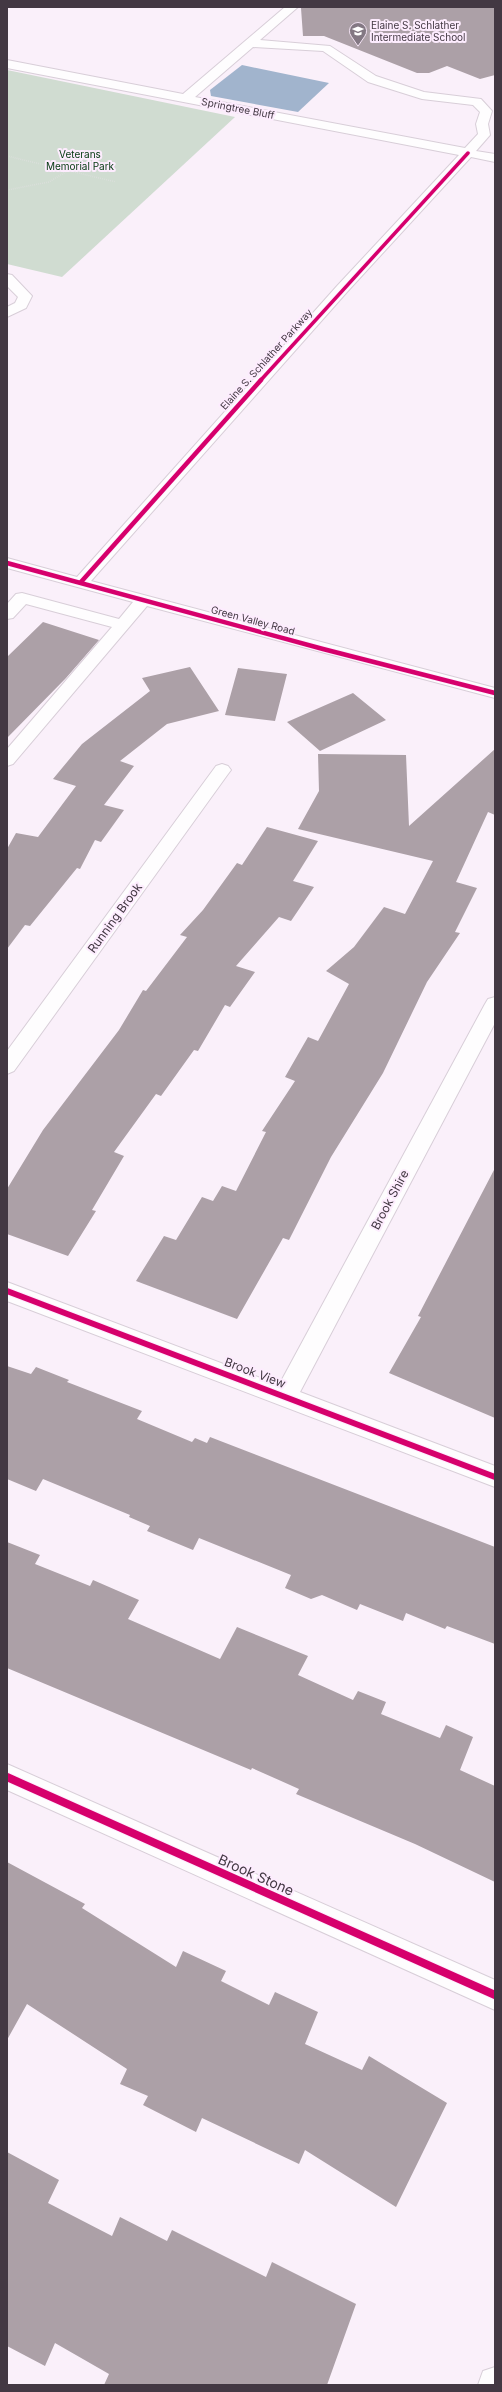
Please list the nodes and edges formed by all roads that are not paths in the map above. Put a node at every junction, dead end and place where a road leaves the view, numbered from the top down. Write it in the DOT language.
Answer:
graph roads {
  1 [pos="292,7"];
  2 [pos="250,43"];
  3 [pos="7,64"];
  4 [pos="186,98"];
  5 [pos="468,153"];
  6 [pos="495,158"];
  7 [pos="7,278"];
  8 [pos="7,312"];
  9 [pos="7,563"];
  10 [pos="46,573"];
  11 [pos="81,582"];
  12 [pos="14,596"];
  13 [pos="144,600"];
  14 [pos="7,614"];
  15 [pos="123,625"];
  16 [pos="495,693"];
  17 [pos="7,760"];
  18 [pos="222,770"];
  19 [pos="495,1004"];
  20 [pos="7,1066"];
  21 [pos="7,1291"];
  22 [pos="285,1397"];
  23 [pos="495,1477"];
  24 [pos="7,1777"];
  25 [pos="495,1994"];
  1 -- 2 [label="street"];
  2 -- 4 [label="street"];
  2 -- 5 [label="street, Elaine S. Schlather Parkway"];
  3 -- 4 [label="street, Springtree Bluff"];
  4 -- 5 [label="street, Springtree Bluff"];
  5 -- 6 [label="street, Springtree Bluff"];
  5 -- 11 [label="street, Elaine S. Schlather Parkway"];
  7 -- 8 [label="street"];
  9 -- 10 [label="street, Green Valley Road"];
  10 -- 11 [label="street, Green Valley Road"];
  10 -- 12 [label="street"];
  11 -- 13 [label="street, Green Valley Road"];
  12 -- 14 [label="street"];
  12 -- 15 [label="street"];
  13 -- 15 [label="street"];
  13 -- 16 [label="street, Green Valley Road"];
  15 -- 17 [label="street"];
  18 -- 20 [label="street, Running Brook"];
  19 -- 22 [label="street, Brook Shire"];
  21 -- 22 [label="street, Brook View"];
  22 -- 23 [label="street, Brook View"];
  24 -- 25 [label="street, Brook Stone"];
}
